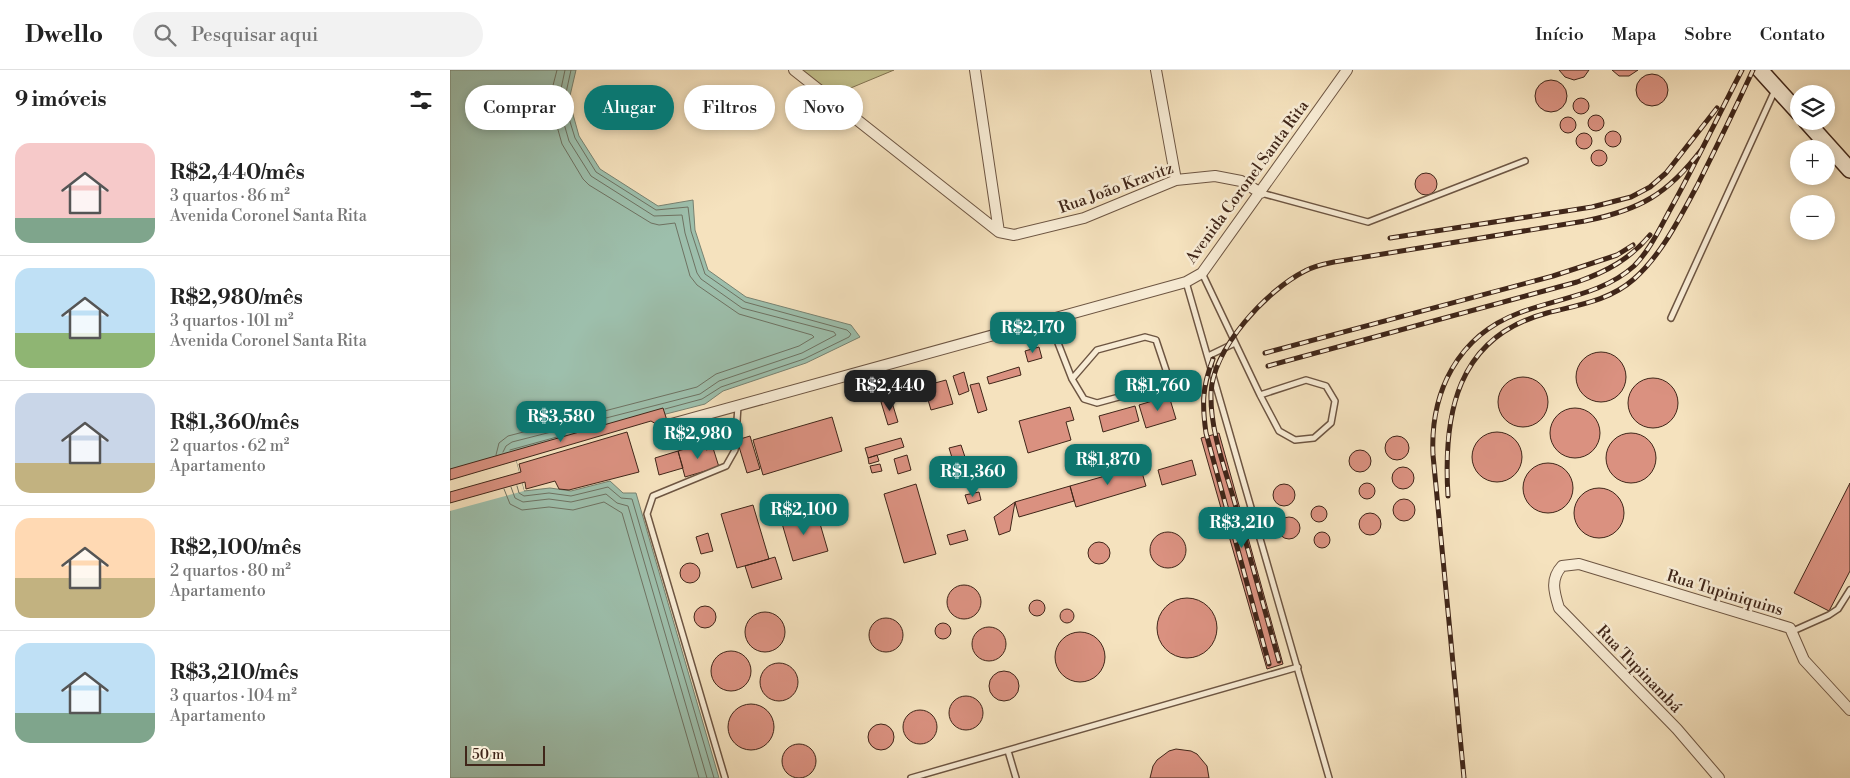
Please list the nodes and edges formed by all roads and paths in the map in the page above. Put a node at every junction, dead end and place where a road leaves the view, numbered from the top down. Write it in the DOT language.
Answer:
graph roads {
  1 [pos="794,70"];
  2 [pos="975,70"];
  3 [pos="1156,70"];
  4 [pos="1347,70"];
  5 [pos="1760,70"];
  6 [pos="1776,88"];
  7 [pos="1790,103"];
  8 [pos="1814,130"];
  9 [pos="1525,162"];
  10 [pos="1850,170"];
  11 [pos="1176,180"];
  12 [pos="1260,193"];
  13 [pos="999,232"];
  14 [pos="1202,273"];
  15 [pos="1186,282"];
  16 [pos="1671,318"];
  17 [pos="1049,320"];
  18 [pos="1235,343"];
  19 [pos="1208,356"];
  20 [pos="1072,379"];
  21 [pos="1260,395"];
  22 [pos="738,406"];
  23 [pos="664,426"];
  24 [pos="1555,574"];
  25 [pos="1850,590"];
  26 [pos="1792,631"];
  27 [pos="1298,667"];
  28 [pos="1850,710"];
  29 [pos="1008,751"];
  30 [pos="725,778"];
  31 [pos="911,778"];
  32 [pos="1016,778"];
  33 [pos="1329,778"];
  34 [pos="1720,778"];
  1 -- 13 [label="street"];
  2 -- 13 [label="street"];
  3 -- 11 [label="street"];
  4 -- 12 [label="street, Avenida Coronel Santa Rita"];
  5 -- 6 [label="main road"];
  6 -- 7 [label="main road"];
  6 -- 16 [label="lane"];
  8 -- 10 [label="main road"];
  9 -- 12 [label="lane, Rua João Kravitz"];
  11 -- 12 [label="street, Rua João Kravitz"];
  11 -- 13 [label="street, Rua João Kravitz"];
  12 -- 14 [label="street, Avenida Coronel Santa Rita"];
  14 -- 15 [label="street, Avenida Coronel Santa Rita"];
  14 -- 18 [label="lane"];
  15 -- 17 [label="street, Avenida Coronel Santa Rita"];
  15 -- 19 [label="lane"];
  17 -- 20 [label="lane"];
  17 -- 22 [label="street, Avenida Coronel Santa Rita"];
  18 -- 19 [label="lane"];
  18 -- 21 [label="lane"];
  19 -- 27 [label="lane"];
  20 -- 20 [label="lane"];
  21 -- 21 [label="lane"];
  22 -- 23 [label="street, Avenida Coronel Santa Rita"];
  22 -- 30 [label="lane"];
  24 -- 26 [label="street, Rua Tupiniquins"];
  24 -- 34 [label="street, Rua Tupinambá"];
  25 -- 26 [label="lane"];
  26 -- 28 [label="street, Rua Tupiniquins"];
  27 -- 29 [label="lane"];
  27 -- 33 [label="lane"];
  29 -- 31 [label="lane"];
  29 -- 32 [label="lane"];
}
